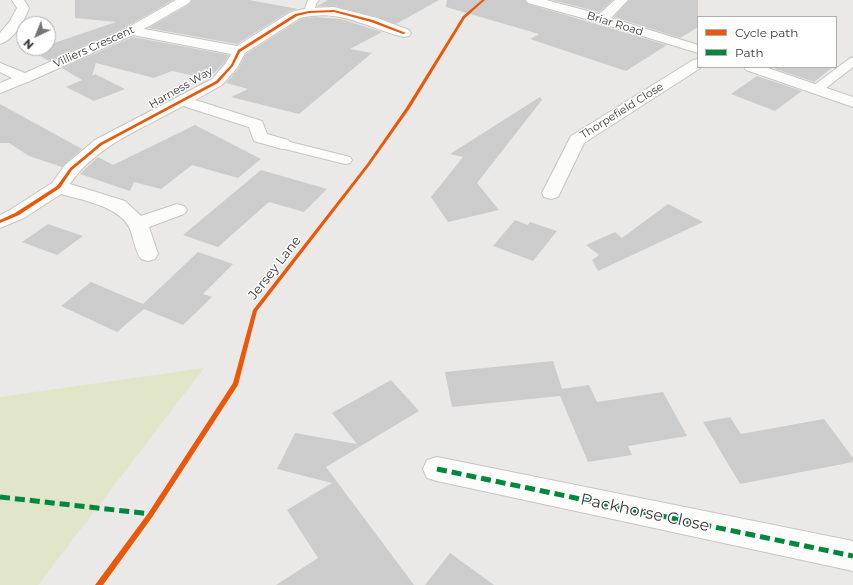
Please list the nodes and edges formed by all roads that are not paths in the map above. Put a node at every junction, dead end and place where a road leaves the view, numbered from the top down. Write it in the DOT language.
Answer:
graph roads {
  1 [pos="18,0"];
  2 [pos="185,0"];
  3 [pos="532,0"];
  4 [pos="622,0"];
  5 [pos="312,6"];
  6 [pos="602,19"];
  7 [pos="132,31"];
  8 [pos="404,33"];
  9 [pos="0,40"];
  10 [pos="697,49"];
  11 [pos="239,51"];
  12 [pos="853,61"];
  13 [pos="697,64"];
  14 [pos="0,67"];
  15 [pos="754,68"];
  16 [pos="25,78"];
  17 [pos="0,88"];
  18 [pos="817,89"];
  19 [pos="182,101"];
  20 [pos="853,102"];
  21 [pos="282,144"];
  22 [pos="345,160"];
  23 [pos="59,187"];
  24 [pos="551,193"];
  25 [pos="177,210"];
  26 [pos="0,222"];
  27 [pos="138,224"];
  28 [pos="148,254"];
  29 [pos="437,470"];
  30 [pos="853,556"];
  1 -- 9 [label="street"];
  2 -- 7 [label="street, Villiers Crescent"];
  3 -- 6 [label="street, Briar Road"];
  4 -- 6 [label="street"];
  5 -- 8 [label="street, Harness Way"];
  5 -- 11 [label="street, Harness Way"];
  6 -- 10 [label="street, Briar Road"];
  7 -- 11 [label="street, Harness Way"];
  7 -- 16 [label="street, Villiers Crescent"];
  11 -- 19 [label="street, Harness Way"];
  12 -- 18 [label="lane"];
  13 -- 24 [label="street, Thorpefield Close"];
  14 -- 16 [label="street"];
  15 -- 18 [label="street"];
  16 -- 17 [label="street, Villiers Crescent"];
  18 -- 20 [label="street"];
  19 -- 21 [label="street, Harness Way"];
  19 -- 23 [label="street, Harness Way"];
  21 -- 22 [label="lane"];
  23 -- 26 [label="street, Harness Way"];
  23 -- 27 [label="street"];
  25 -- 27 [label="street"];
  27 -- 28 [label="street"];
  29 -- 30 [label="street, Packhorse Close"];
}
